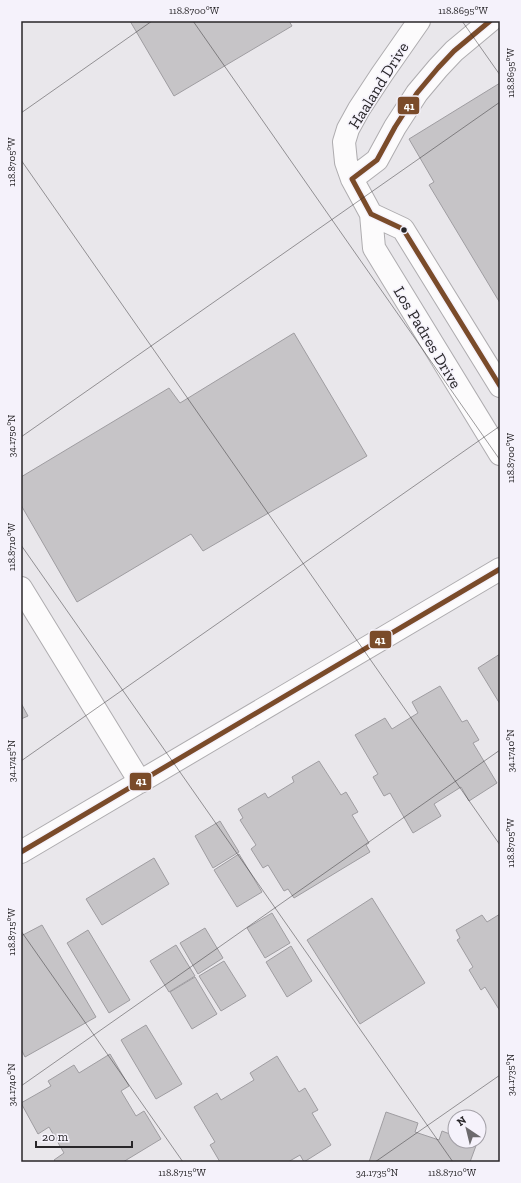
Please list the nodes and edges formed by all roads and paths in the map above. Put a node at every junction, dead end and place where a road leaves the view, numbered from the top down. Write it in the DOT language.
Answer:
graph roads {
  1 [pos="419,21"];
  2 [pos="490,21"];
  3 [pos="352,179"];
  4 [pos="371,214"];
  5 [pos="500,386"];
  6 [pos="500,454"];
  7 [pos="500,569"];
  8 [pos="21,588"];
  9 [pos="140,782"];
  10 [pos="21,852"];
  1 -- 3 [label="street, Haaland Drive"];
  2 -- 3 [label="street"];
  3 -- 4 [label="street, Los Padres Drive"];
  4 -- 5 [label="street"];
  4 -- 6 [label="street, Los Padres Drive"];
  7 -- 9 [label="street"];
  8 -- 9 [label="street"];
  9 -- 10 [label="street"];
}
